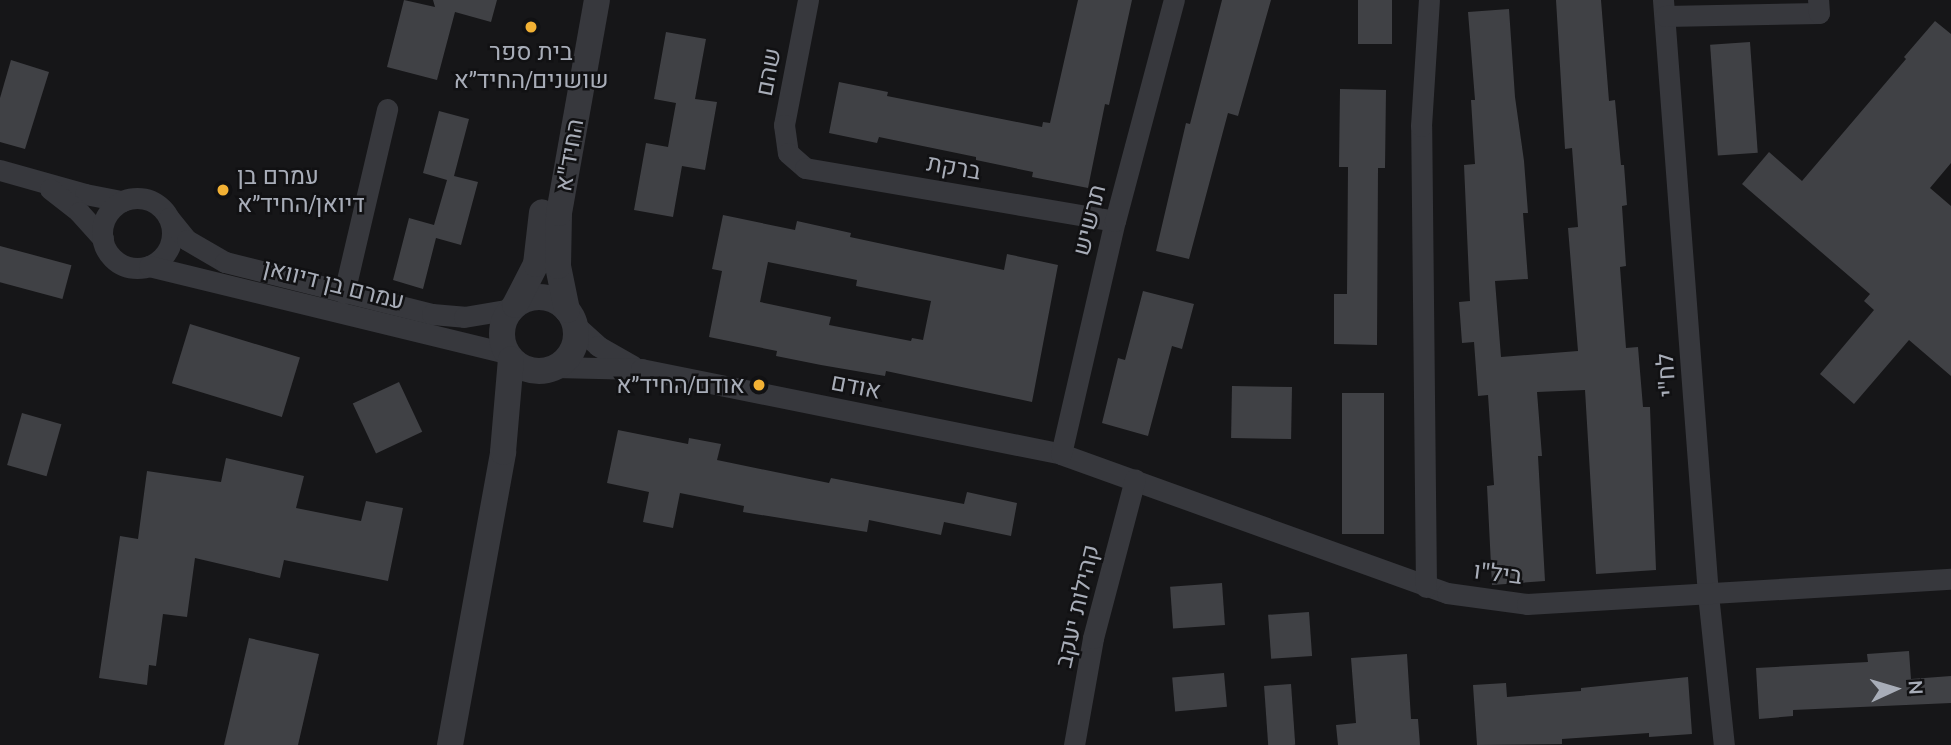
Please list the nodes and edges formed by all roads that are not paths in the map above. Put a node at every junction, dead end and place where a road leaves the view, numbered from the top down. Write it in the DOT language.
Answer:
graph roads {
  1 [pos="578,0"];
  2 [pos="597,0"];
  3 [pos="808,0"];
  4 [pos="1174,0"];
  5 [pos="1429,0"];
  6 [pos="1818,0"];
  7 [pos="1664,8"];
  8 [pos="387,109"];
  9 [pos="788,153"];
  10 [pos="0,170"];
  11 [pos="36,181"];
  12 [pos="122,201"];
  13 [pos="169,218"];
  14 [pos="1115,221"];
  15 [pos="103,239"];
  16 [pos="149,266"];
  17 [pos="344,293"];
  18 [pos="514,307"];
  19 [pos="571,318"];
  20 [pos="509,356"];
  21 [pos="549,369"];
  22 [pos="641,369"];
  23 [pos="503,452"];
  24 [pos="1061,454"];
  25 [pos="1135,479"];
  26 [pos="1951,579"];
  27 [pos="1426,587"];
  28 [pos="1708,594"];
  29 [pos="450,745"];
  30 [pos="1074,745"];
  31 [pos="1724,745"];
  1 -- 18 [label="street, החיד\"א"];
  2 -- 19 [label="street, החיד\"א"];
  3 -- 9 [label="street, שהם"];
  4 -- 14 [label="street, תרשיש"];
  5 -- 27 [label="street"];
  6 -- 7 [label="street"];
  7 -- 28 [label="street, לח\"י"];
  8 -- 17 [label="street, עמרם בן דיוואן"];
  9 -- 14 [label="street, ברקת"];
  10 -- 11 [label="street"];
  11 -- 12 [label="street"];
  11 -- 15 [label="street"];
  12 -- 13 [label="street"];
  12 -- 15 [label="street"];
  13 -- 16 [label="street"];
  13 -- 17 [label="street, עמרם בן דיוואן"];
  14 -- 24 [label="street, תרשיש"];
  15 -- 16 [label="street"];
  16 -- 20 [label="street, עמרם בן דיוואן"];
  17 -- 18 [label="street, עמרם בן דיוואן"];
  18 -- 19 [label="street"];
  18 -- 20 [label="street"];
  19 -- 21 [label="street"];
  19 -- 22 [label="street, אודם"];
  20 -- 21 [label="street"];
  20 -- 23 [label="street"];
  21 -- 22 [label="street, אודם"];
  21 -- 23 [label="street"];
  22 -- 24 [label="street, אודם"];
  23 -- 29 [label="street"];
  24 -- 25 [label="street, ביל\"ו"];
  25 -- 27 [label="street, ביל\"ו"];
  25 -- 30 [label="street, קהילות יעקב"];
  26 -- 28 [label="street, ביל\"ו"];
  27 -- 28 [label="street, ביל\"ו"];
  28 -- 31 [label="street, לח\"י"];
}
